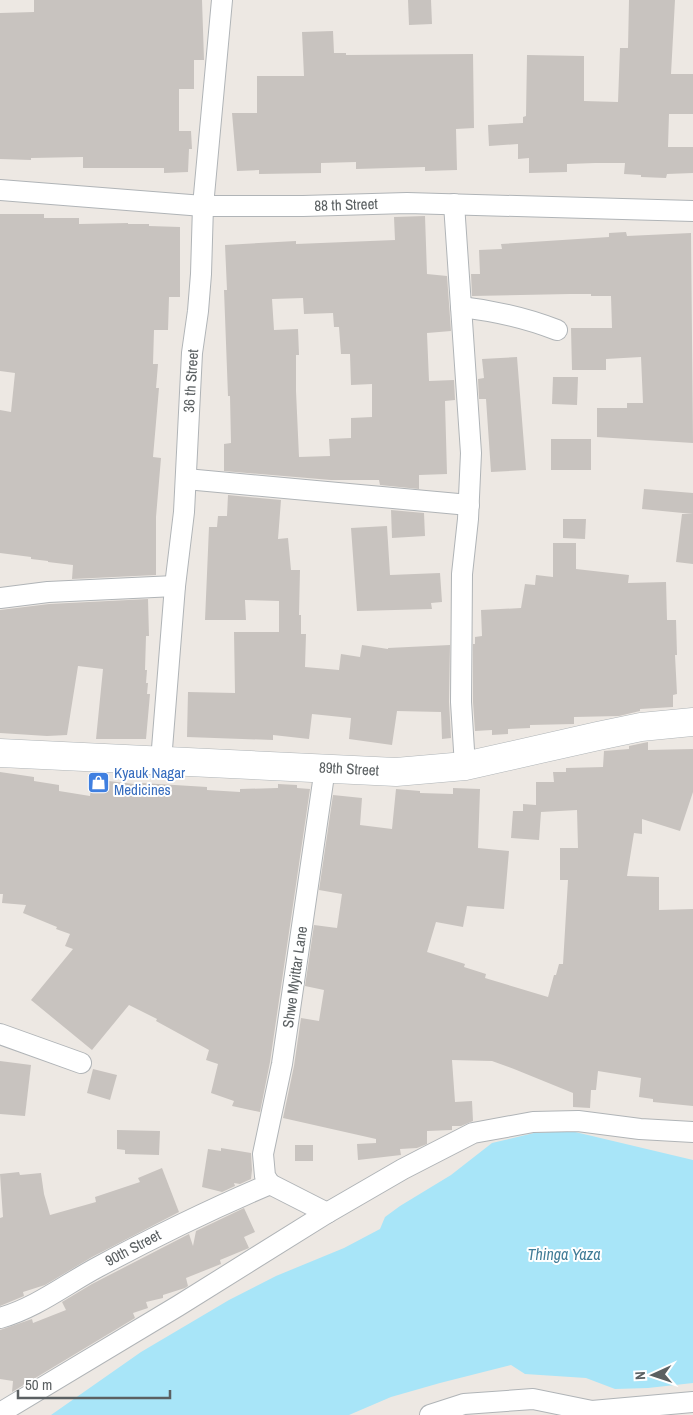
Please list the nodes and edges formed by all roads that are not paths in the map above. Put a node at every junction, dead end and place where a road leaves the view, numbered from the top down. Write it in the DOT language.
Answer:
graph roads {
  1 [pos="222,0"];
  2 [pos="0,190"];
  3 [pos="454,204"];
  4 [pos="203,206"];
  5 [pos="693,211"];
  6 [pos="461,307"];
  7 [pos="557,330"];
  8 [pos="186,479"];
  9 [pos="469,505"];
  10 [pos="175,586"];
  11 [pos="0,598"];
  12 [pos="693,722"];
  13 [pos="0,753"];
  14 [pos="161,762"];
  15 [pos="465,766"];
  16 [pos="325,768"];
  17 [pos="0,1034"];
  18 [pos="81,1063"];
  19 [pos="693,1132"];
  20 [pos="270,1184"];
  21 [pos="327,1213"];
  22 [pos="0,1318"];
  23 [pos="693,1402"];
  24 [pos="592,1413"];
  25 [pos="0,1414"];
  26 [pos="430,1415"];
  1 -- 4 [label="street, 36 th Street"];
  2 -- 4 [label="street, 88 th Street"];
  3 -- 4 [label="street, 88 th Street"];
  3 -- 5 [label="street, 88 th Street"];
  3 -- 6 [label="street"];
  4 -- 8 [label="street, 36 th Street"];
  6 -- 7 [label="street"];
  6 -- 9 [label="street"];
  8 -- 9 [label="street"];
  8 -- 10 [label="street, 36 th Street"];
  9 -- 15 [label="street"];
  10 -- 11 [label="street"];
  10 -- 14 [label="street, 36 th Street"];
  12 -- 15 [label="main road, 89th Street"];
  13 -- 14 [label="main road, 89th Street"];
  14 -- 16 [label="main road, 89th Street"];
  15 -- 16 [label="main road, 89th Street"];
  16 -- 20 [label="street, Shwe Myittar Lane"];
  17 -- 18 [label="street"];
  19 -- 21 [label="street"];
  20 -- 21 [label="street"];
  20 -- 22 [label="street, 90th Street"];
  21 -- 25 [label="street"];
  23 -- 24 [label="street"];
  24 -- 26 [label="street"];
}
